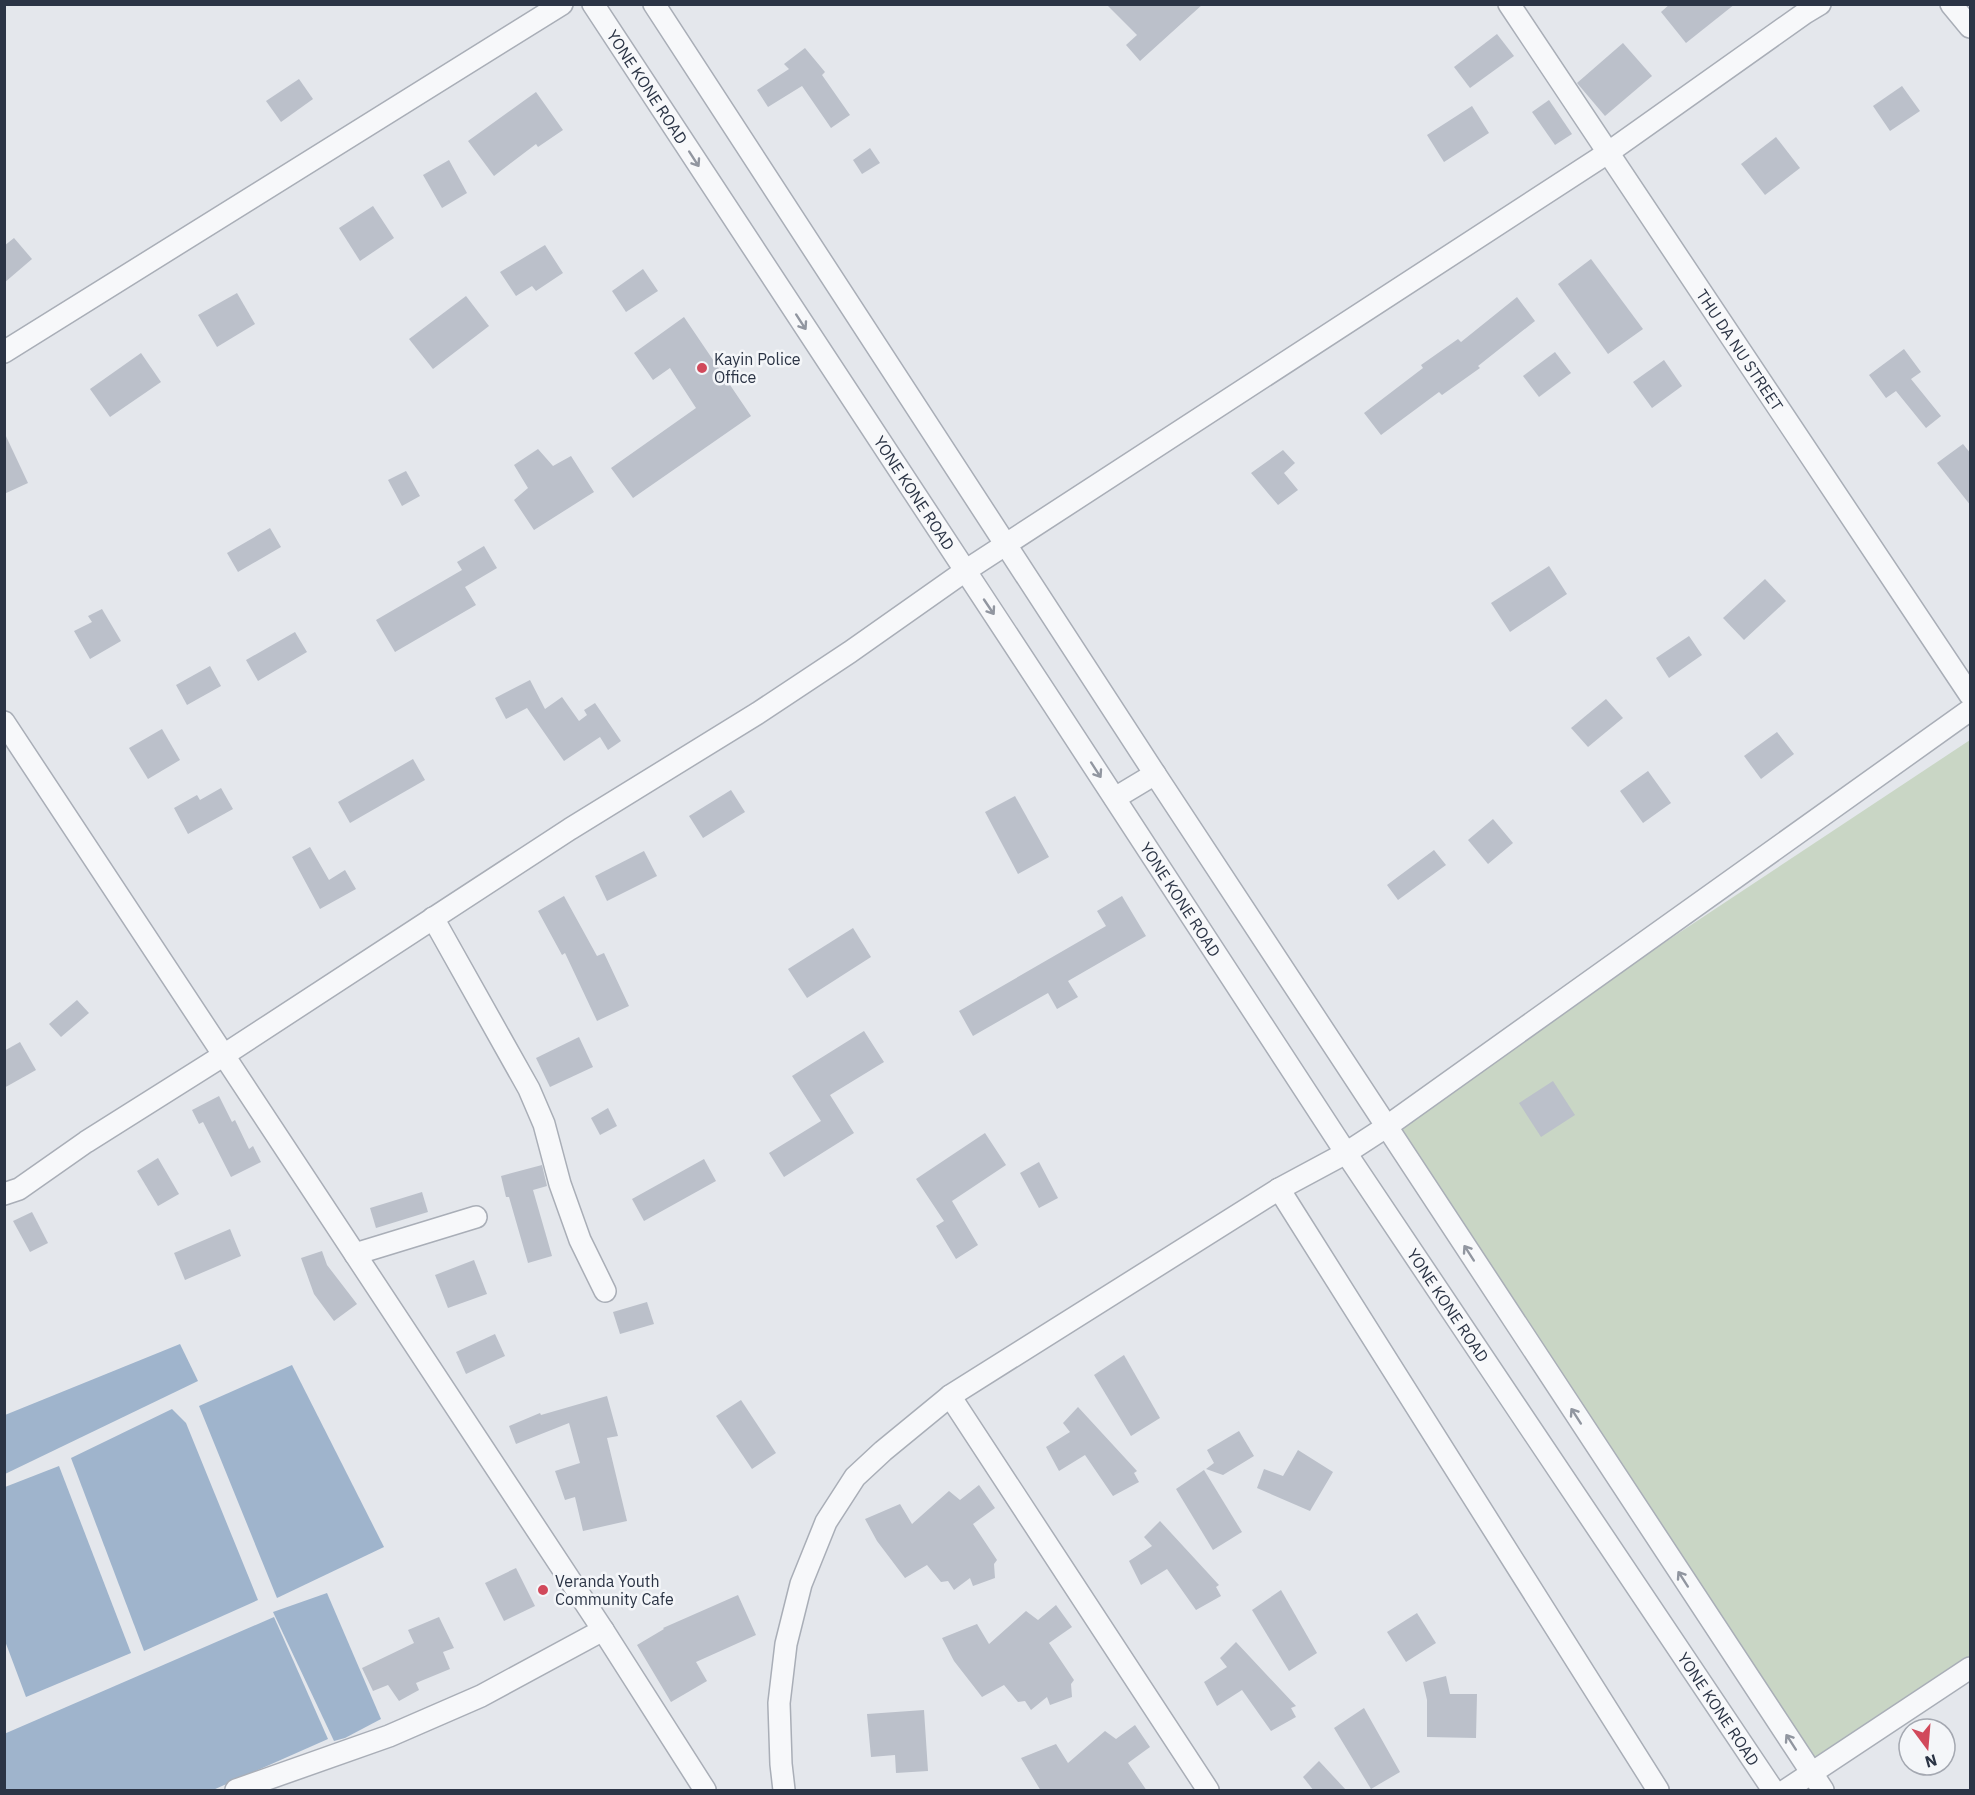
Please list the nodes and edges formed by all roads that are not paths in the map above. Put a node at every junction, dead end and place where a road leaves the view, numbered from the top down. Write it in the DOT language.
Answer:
graph roads {
  1 [pos="562,4"];
  2 [pos="593,4"];
  3 [pos="654,4"];
  4 [pos="1509,4"];
  5 [pos="1820,4"];
  6 [pos="1951,4"];
  7 [pos="1971,27"];
  8 [pos="1609,152"];
  9 [pos="4,352"];
  10 [pos="1005,545"];
  11 [pos="965,571"];
  12 [pos="1971,695"];
  13 [pos="1971,710"];
  14 [pos="4,722"];
  15 [pos="1155,774"];
  16 [pos="1114,798"];
  17 [pos="433,918"];
  18 [pos="224,1055"];
  19 [pos="1386,1127"];
  20 [pos="1346,1154"];
  21 [pos="1279,1190"];
  22 [pos="4,1194"];
  23 [pos="476,1217"];
  24 [pos="356,1254"];
  25 [pos="605,1292"];
  26 [pos="950,1396"];
  27 [pos="603,1630"];
  28 [pos="1971,1668"];
  29 [pos="1818,1782"];
  30 [pos="236,1791"];
  31 [pos="705,1791"];
  32 [pos="784,1791"];
  33 [pos="1208,1791"];
  34 [pos="1658,1791"];
  35 [pos="1773,1791"];
  36 [pos="1786,1791"];
  1 -- 9 [label="street"];
  2 -- 11 [label="street, YONE KONE ROAD, one-way"];
  3 -- 10 [label="street"];
  4 -- 8 [label="street, THU DA NU STREET"];
  5 -- 8 [label="street"];
  6 -- 7 [label="street"];
  8 -- 10 [label="street"];
  8 -- 12 [label="street, THU DA NU STREET"];
  10 -- 11 [label="street"];
  10 -- 15 [label="street"];
  11 -- 16 [label="street, YONE KONE ROAD, one-way"];
  11 -- 17 [label="street"];
  13 -- 19 [label="street"];
  14 -- 18 [label="street"];
  15 -- 16 [label="street"];
  15 -- 19 [label="street"];
  16 -- 20 [label="street, YONE KONE ROAD"];
  17 -- 18 [label="street"];
  17 -- 25 [label="street"];
  18 -- 22 [label="street"];
  18 -- 24 [label="street"];
  19 -- 20 [label="street"];
  29 -- 19 [label="street, one-way"];
  20 -- 21 [label="street"];
  20 -- 35 [label="street, YONE KONE ROAD"];
  21 -- 26 [label="street"];
  21 -- 34 [label="street"];
  23 -- 24 [label="street"];
  24 -- 27 [label="street"];
  26 -- 32 [label="street"];
  26 -- 33 [label="street"];
  27 -- 30 [label="street"];
  27 -- 31 [label="street"];
  28 -- 29 [label="street"];
  29 -- 36 [label="street"];
}
